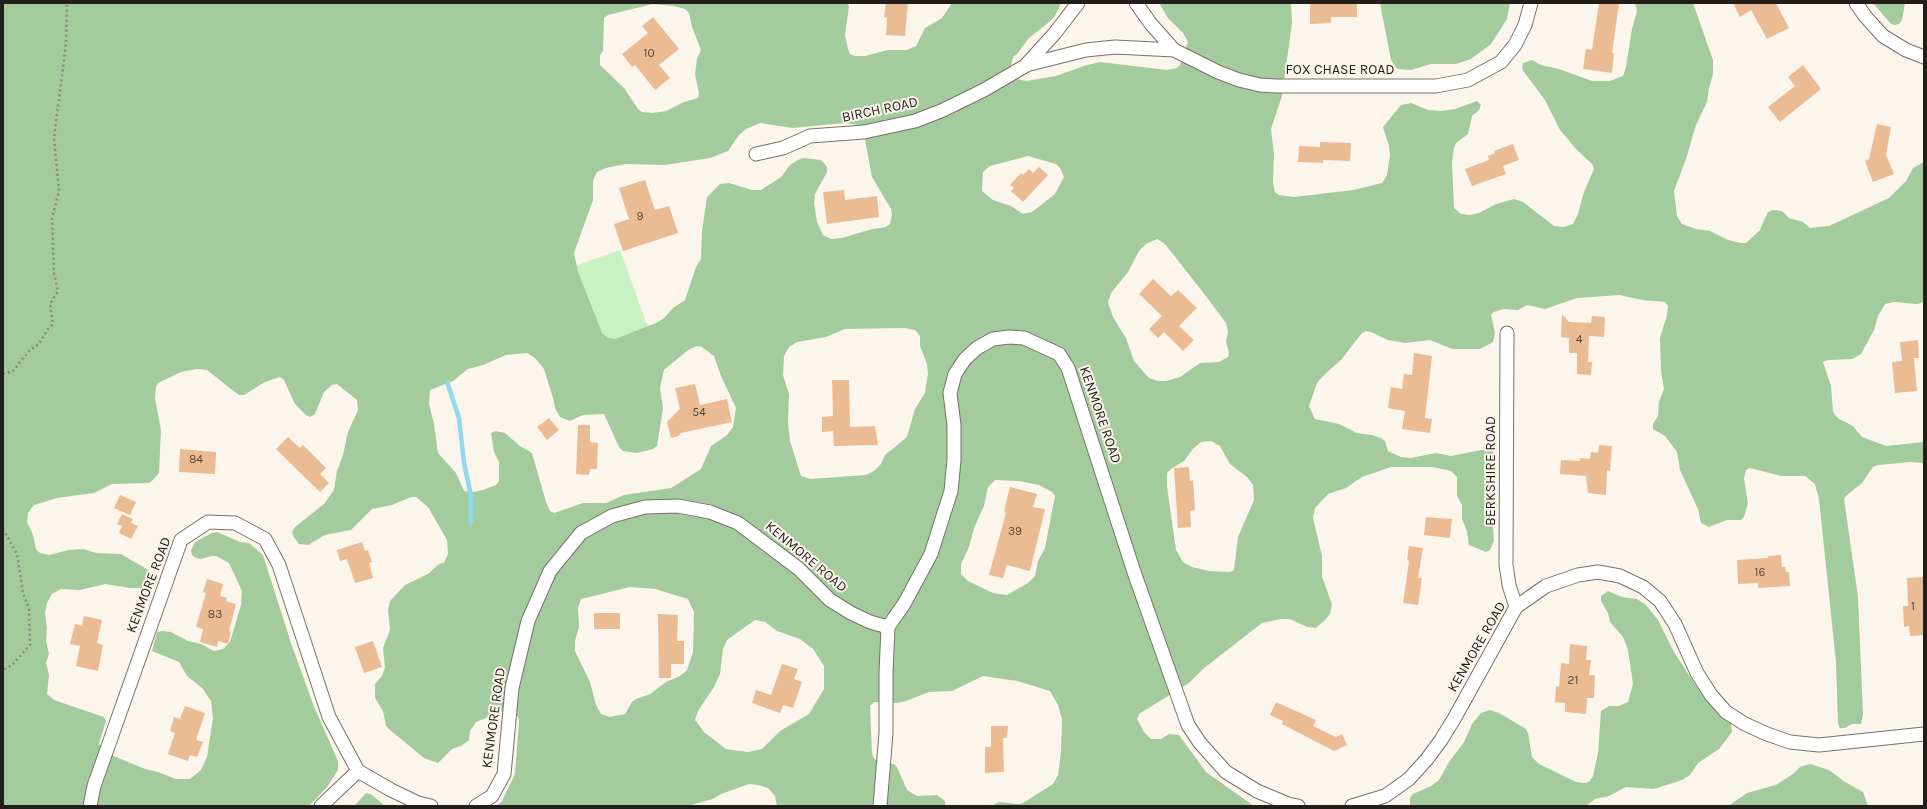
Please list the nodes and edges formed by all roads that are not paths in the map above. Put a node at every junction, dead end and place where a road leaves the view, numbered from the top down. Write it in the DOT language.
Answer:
graph roads {
  1 [pos="1078,3"];
  2 [pos="1136,3"];
  3 [pos="1531,3"];
  4 [pos="1856,3"];
  5 [pos="1174,50"];
  6 [pos="1924,57"];
  7 [pos="1025,66"];
  8 [pos="756,154"];
  9 [pos="1508,333"];
  10 [pos="1516,607"];
  11 [pos="888,627"];
  12 [pos="1924,734"];
  13 [pos="358,771"];
  14 [pos="90,806"];
  15 [pos="321,806"];
  16 [pos="431,806"];
  17 [pos="476,806"];
  18 [pos="880,806"];
  19 [pos="1298,806"];
  20 [pos="1352,806"];
  1 -- 7 [label="street, BIRCH ROAD"];
  2 -- 5 [label="street, FOX CHASE ROAD"];
  3 -- 5 [label="street, FOX CHASE ROAD"];
  4 -- 6 [label="street"];
  5 -- 7 [label="street, BIRCH ROAD"];
  7 -- 8 [label="street, BIRCH ROAD"];
  9 -- 10 [label="street, BERKSHIRE ROAD"];
  10 -- 12 [label="street, KENMORE ROAD"];
  10 -- 20 [label="street, KENMORE ROAD"];
  11 -- 17 [label="street, KENMORE ROAD"];
  11 -- 18 [label="street"];
  11 -- 19 [label="street, KENMORE ROAD"];
  13 -- 14 [label="street, KENMORE ROAD"];
  13 -- 15 [label="street"];
  13 -- 16 [label="street"];
}
